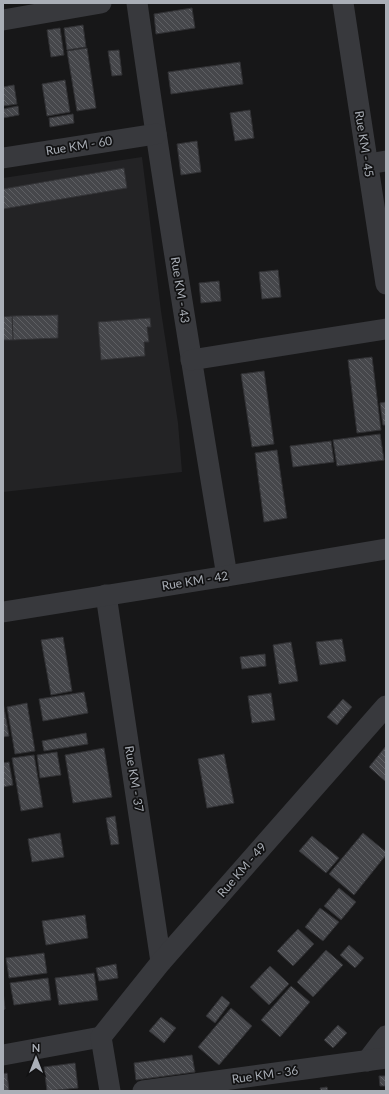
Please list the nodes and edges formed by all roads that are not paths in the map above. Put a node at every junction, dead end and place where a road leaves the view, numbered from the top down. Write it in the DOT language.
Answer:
graph roads {
  1 [pos="101,3"];
  2 [pos="137,3"];
  3 [pos="343,3"];
  4 [pos="3,20"];
  5 [pos="156,134"];
  6 [pos="3,158"];
  7 [pos="377,163"];
  8 [pos="386,284"];
  9 [pos="386,329"];
  10 [pos="191,360"];
  11 [pos="386,549"];
  12 [pos="227,576"];
  13 [pos="106,596"];
  14 [pos="3,612"];
  15 [pos="386,706"];
  16 [pos="161,962"];
  17 [pos="101,1036"];
  18 [pos="386,1036"];
  19 [pos="3,1055"];
  20 [pos="377,1059"];
  21 [pos="110,1091"];
  22 [pos="143,1091"];
  1 -- 4 [label="street"];
  2 -- 5 [label="street, Rue KM - 43"];
  3 -- 7 [label="street, Rue KM - 45"];
  5 -- 6 [label="street, Rue KM - 60"];
  5 -- 10 [label="street, Rue KM - 43"];
  7 -- 8 [label="street, Rue KM - 45"];
  9 -- 10 [label="street"];
  10 -- 12 [label="street, Rue KM - 43"];
  11 -- 12 [label="street, Rue KM - 42"];
  12 -- 13 [label="street, Rue KM - 42"];
  13 -- 14 [label="street, Rue KM - 42"];
  13 -- 16 [label="street, Rue KM - 37"];
  15 -- 16 [label="street, Rue KM - 49"];
  16 -- 17 [label="street, Rue KM - 49"];
  17 -- 19 [label="street"];
  17 -- 21 [label="street"];
  18 -- 20 [label="street"];
  20 -- 22 [label="street, Rue KM - 36"];
}
